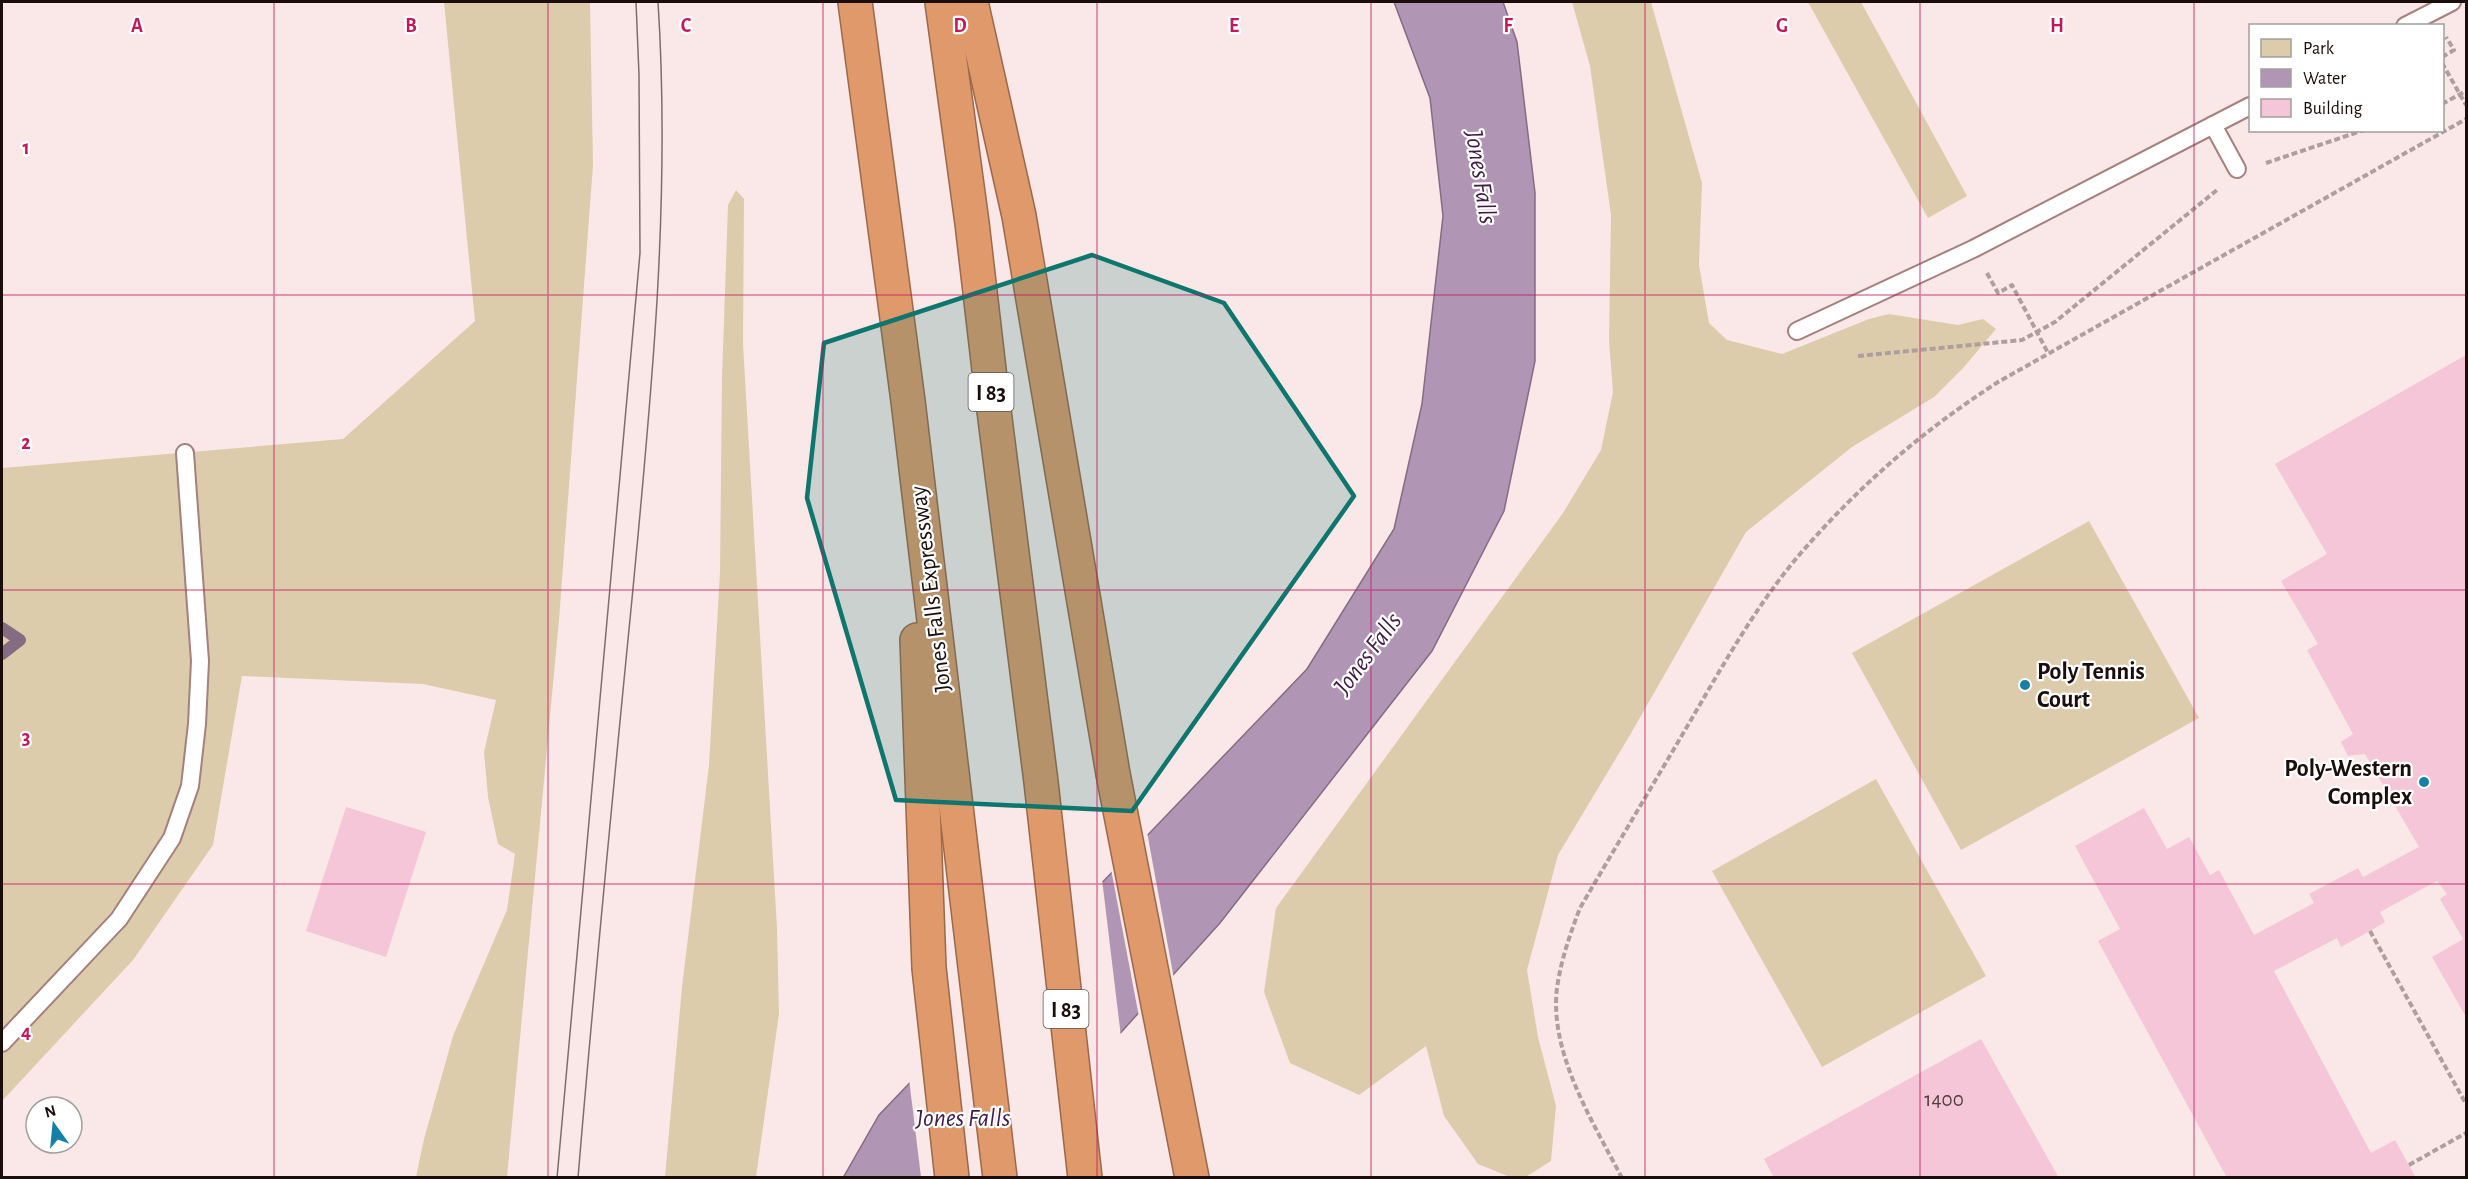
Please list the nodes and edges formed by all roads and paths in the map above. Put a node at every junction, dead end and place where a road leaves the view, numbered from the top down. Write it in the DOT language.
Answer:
graph roads {
  1 [pos="855,2"];
  2 [pos="942,2"];
  3 [pos="971,2"];
  4 [pos="2452,2"];
  5 [pos="2409,24"];
  6 [pos="2450,44"];
  7 [pos="2444,56"];
  8 [pos="2444,66"];
  9 [pos="2466,91"];
  10 [pos="2461,95"];
  11 [pos="2444,104"];
  12 [pos="2466,105"];
  13 [pos="2249,107"];
  14 [pos="2466,119"];
  15 [pos="2213,125"];
  16 [pos="2444,131"];
  17 [pos="2358,132"];
  18 [pos="2443,132"];
  19 [pos="2261,165"];
  20 [pos="2237,169"];
  21 [pos="2221,187"];
  22 [pos="1995,288"];
  23 [pos="1797,331"];
  24 [pos="2038,331"];
  25 [pos="2048,353"];
  26 [pos="1858,356"];
  27 [pos="908,401"];
  28 [pos="185,453"];
  29 [pos="2370,931"];
  30 [pos="2,1043"];
  31 [pos="2464,1095"];
  32 [pos="2466,1104"];
  33 [pos="2466,1133"];
  34 [pos="2409,1165"];
  35 [pos="1085,1176"];
  36 [pos="952,1178"];
  37 [pos="1000,1178"];
  38 [pos="1192,1178"];
  39 [pos="1622,1178"];
  1 -- 27 [label="highway, Jones Falls Expressway"];
  2 -- 35 [label="highway, I 83"];
  3 -- 38 [label="highway"];
  4 -- 5 [label="lane"];
  6 -- 7 [label="path"];
  8 -- 10 [label="path"];
  9 -- 10 [label="path"];
  10 -- 11 [label="path"];
  10 -- 12 [label="path"];
  13 -- 15 [label="lane"];
  14 -- 16 [label="path"];
  15 -- 20 [label="lane"];
  15 -- 23 [label="lane"];
  17 -- 19 [label="path"];
  18 -- 25 [label="path"];
  21 -- 24 [label="path"];
  22 -- 24 [label="path"];
  24 -- 25 [label="path"];
  24 -- 26 [label="path"];
  25 -- 39 [label="path"];
  27 -- 36 [label="highway"];
  27 -- 37 [label="highway, Jones Falls Expressway"];
  28 -- 30 [label="lane"];
  29 -- 31 [label="path"];
  31 -- 32 [label="path"];
  33 -- 34 [label="path"];
}
